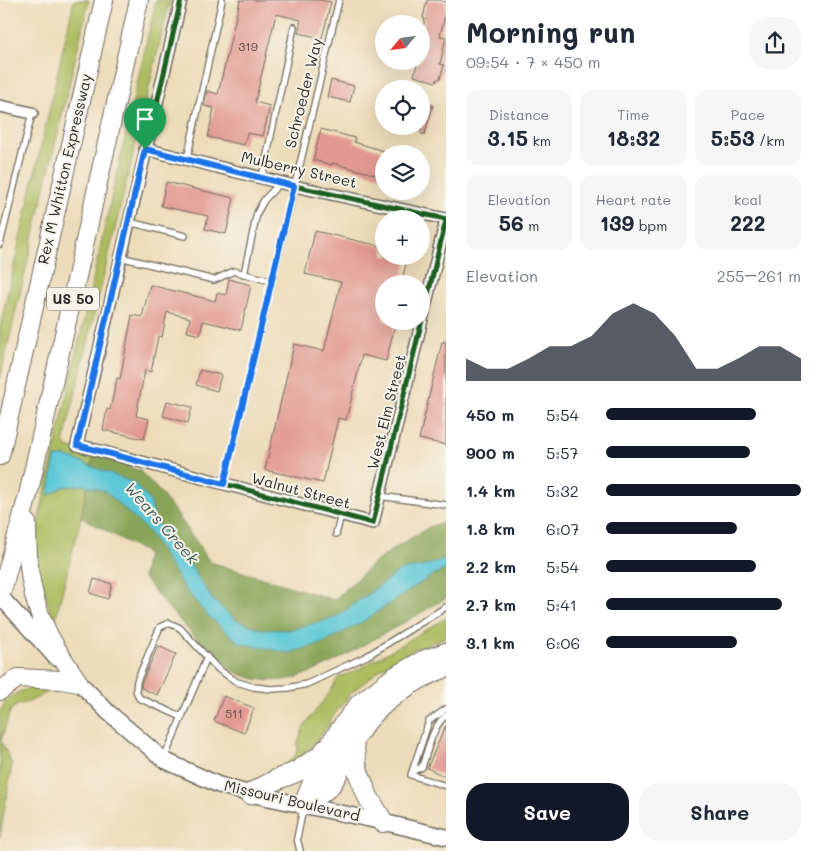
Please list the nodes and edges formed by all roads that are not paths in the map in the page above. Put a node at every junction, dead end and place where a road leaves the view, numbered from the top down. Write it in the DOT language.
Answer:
graph roads {
  1 [pos="104,0"];
  2 [pos="139,0"];
  3 [pos="181,0"];
  4 [pos="222,0"];
  5 [pos="339,0"];
  6 [pos="294,27"];
  7 [pos="0,106"];
  8 [pos="32,113"];
  9 [pos="145,149"];
  10 [pos="186,159"];
  11 [pos="262,178"];
  12 [pos="281,183"];
  13 [pos="294,186"];
  14 [pos="446,219"];
  15 [pos="128,222"];
  16 [pos="185,236"];
  17 [pos="0,244"];
  18 [pos="120,257"];
  19 [pos="244,274"];
  20 [pos="271,282"];
  21 [pos="0,456"];
  22 [pos="224,484"];
  23 [pos="28,495"];
  24 [pos="380,496"];
  25 [pos="446,505"];
  26 [pos="341,514"];
  27 [pos="373,523"];
  28 [pos="336,534"];
  29 [pos="0,597"];
  30 [pos="446,607"];
  31 [pos="446,653"];
  32 [pos="207,657"];
  33 [pos="446,667"];
  34 [pos="79,683"];
  35 [pos="0,690"];
  36 [pos="446,708"];
  37 [pos="446,716"];
  38 [pos="182,717"];
  39 [pos="332,742"];
  40 [pos="353,742"];
  41 [pos="164,760"];
  42 [pos="412,771"];
  43 [pos="446,786"];
  44 [pos="250,794"];
  45 [pos="304,805"];
  46 [pos="382,822"];
  47 [pos="446,837"];
  48 [pos="300,851"];
  1 -- 21 [label="highway, Rex M Whitton Expressway / US 50"];
  2 -- 23 [label="highway, US 50"];
  3 -- 9 [label="street"];
  4 -- 10 [label="lane"];
  5 -- 13 [label="lane, Schroeder Way"];
  6 -- 11 [label="lane"];
  7 -- 8 [label="street"];
  8 -- 17 [label="lane"];
  9 -- 10 [label="street, Mulberry Street"];
  9 -- 15 [label="street"];
  10 -- 11 [label="street, Mulberry Street"];
  11 -- 12 [label="street, Mulberry Street"];
  12 -- 13 [label="street, Mulberry Street"];
  12 -- 19 [label="lane"];
  13 -- 14 [label="street, Mulberry Street"];
  13 -- 20 [label="lane, Schroeder Way"];
  14 -- 24 [label="street, West Elm Street"];
  15 -- 16 [label="lane"];
  15 -- 18 [label="street"];
  18 -- 19 [label="lane"];
  18 -- 22 [label="street, Walnut Street"];
  19 -- 20 [label="lane"];
  20 -- 22 [label="lane, Schroeder Way"];
  22 -- 26 [label="street, Walnut Street"];
  23 -- 29 [label="highway, US 50"];
  23 -- 34 [label="highway"];
  24 -- 25 [label="lane"];
  24 -- 27 [label="street, West Elm Street"];
  26 -- 27 [label="street, Walnut Street"];
  26 -- 28 [label="lane"];
  29 -- 34 [label="main road, Missouri Boulevard"];
  30 -- 32 [label="lane"];
  31 -- 39 [label="highway"];
  32 -- 38 [label="lane"];
  32 -- 38 [label="lane"];
  33 -- 40 [label="highway"];
  34 -- 35 [label="highway"];
  34 -- 41 [label="main road, Missouri Boulevard"];
  36 -- 42 [label="lane"];
  37 -- 42 [label="lane"];
  38 -- 41 [label="lane"];
  39 -- 44 [label="highway"];
  39 -- 45 [label="highway"];
  40 -- 45 [label="highway"];
  40 -- 46 [label="highway"];
  41 -- 44 [label="main road, Missouri Boulevard"];
  42 -- 43 [label="lane"];
  44 -- 45 [label="main road, Missouri Boulevard"];
  45 -- 46 [label="main road, Missouri Boulevard"];
  45 -- 48 [label="lane"];
  46 -- 47 [label="main road, Missouri Boulevard"];
}
